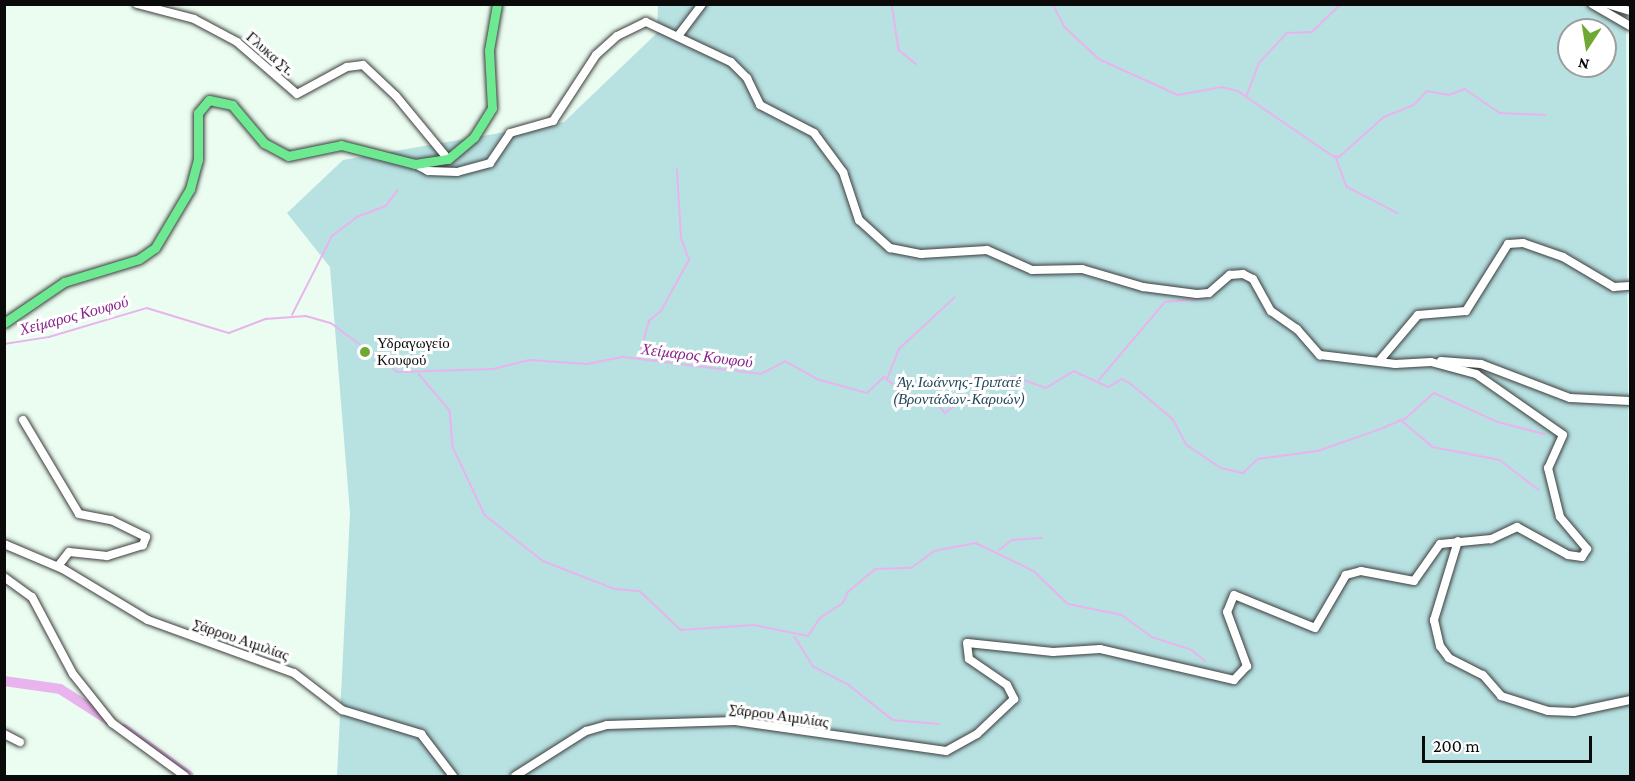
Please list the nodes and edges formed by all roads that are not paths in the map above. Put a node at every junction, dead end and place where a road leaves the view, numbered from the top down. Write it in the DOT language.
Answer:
graph roads {
  1 [pos="137,4"];
  2 [pos="497,4"];
  3 [pos="702,4"];
  4 [pos="1593,4"];
  5 [pos="1607,4"];
  6 [pos="173,8"];
  7 [pos="1630,11"];
  8 [pos="1630,26"];
  9 [pos="678,36"];
  10 [pos="448,159"];
  11 [pos="415,164"];
  12 [pos="1630,286"];
  13 [pos="4,323"];
  14 [pos="1380,360"];
  15 [pos="1431,362"];
  16 [pos="1630,401"];
  17 [pos="23,420"];
  18 [pos="1458,542"];
  19 [pos="4,544"];
  20 [pos="58,566"];
  21 [pos="4,577"];
  22 [pos="1630,700"];
  23 [pos="4,734"];
  24 [pos="20,742"];
  25 [pos="185,777"];
  26 [pos="453,777"];
  27 [pos="515,777"];
  1 -- 6 [label="street, Γλυκα Στ."];
  2 -- 10 [label="main road"];
  3 -- 9 [label="street"];
  4 -- 8 [label="street"];
  5 -- 7 [label="street"];
  6 -- 10 [label="street, Γλυκα Στ."];
  9 -- 11 [label="street"];
  9 -- 14 [label="street"];
  10 -- 11 [label="main road"];
  11 -- 13 [label="main road"];
  12 -- 14 [label="street"];
  14 -- 15 [label="street"];
  15 -- 16 [label="street"];
  15 -- 18 [label="street"];
  17 -- 20 [label="street"];
  18 -- 22 [label="street"];
  18 -- 27 [label="street, Σάρρου Αιμιλίας"];
  19 -- 20 [label="street, Σάρρου Αιμιλίας"];
  20 -- 26 [label="street, Σάρρου Αιμιλίας"];
  21 -- 25 [label="street"];
  23 -- 24 [label="street"];
}
